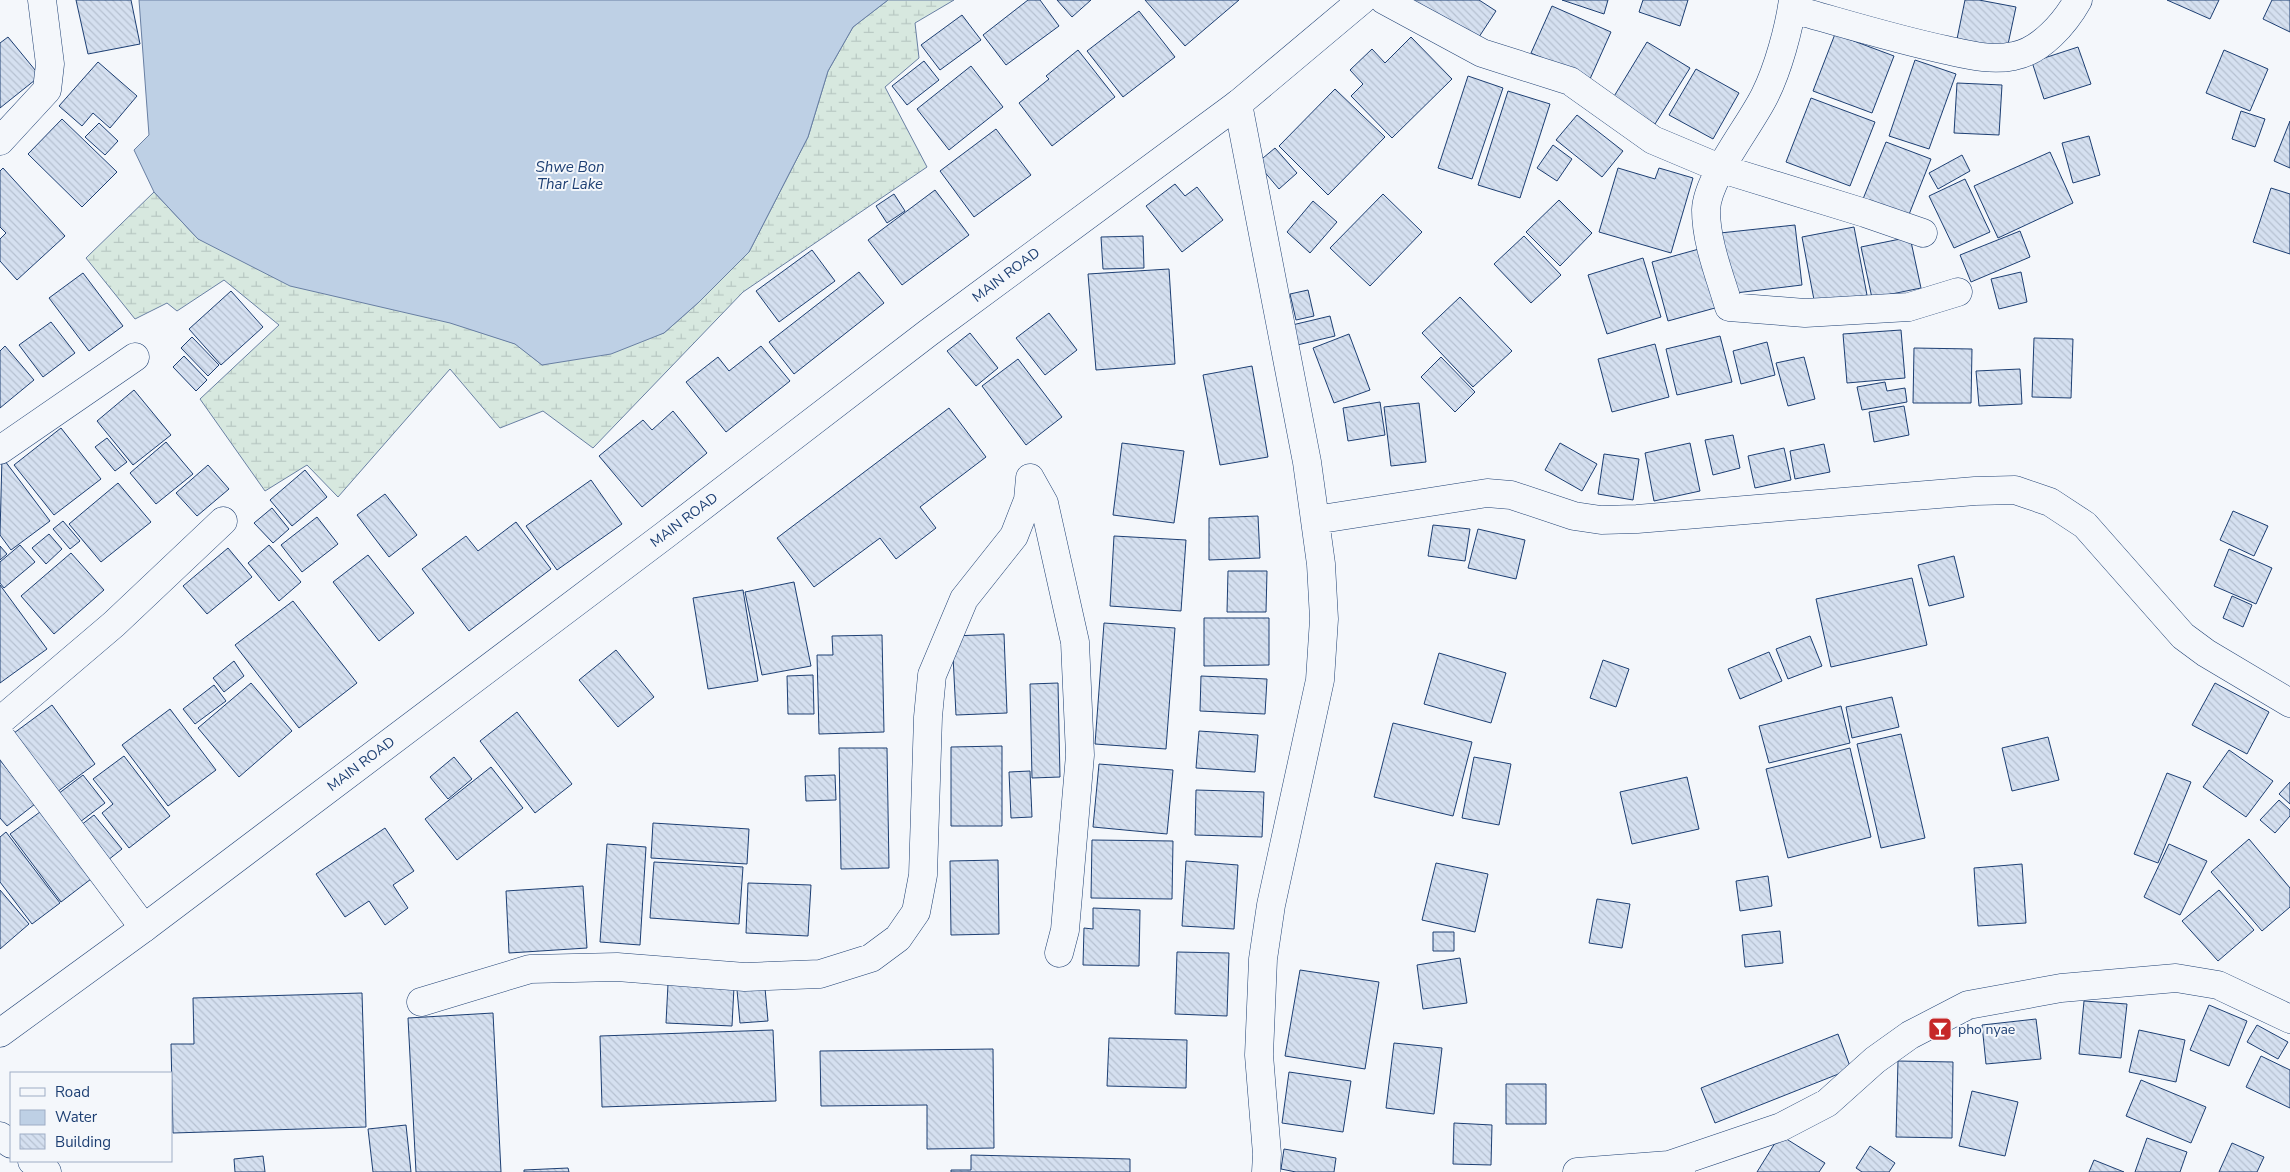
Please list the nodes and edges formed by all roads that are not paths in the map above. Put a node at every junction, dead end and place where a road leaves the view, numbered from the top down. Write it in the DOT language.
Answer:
graph roads {
  1 [pos="42,0"];
  2 [pos="1362,0"];
  3 [pos="1384,0"];
  4 [pos="2078,0"];
  5 [pos="1793,4"];
  6 [pos="1238,104"];
  7 [pos="0,141"];
  8 [pos="1722,169"];
  9 [pos="1924,233"];
  10 [pos="1958,292"];
  11 [pos="135,357"];
  12 [pos="0,450"];
  13 [pos="1315,520"];
  14 [pos="223,521"];
  15 [pos="2290,703"];
  16 [pos="0,721"];
  17 [pos="0,736"];
  18 [pos="144,928"];
  19 [pos="1059,953"];
  20 [pos="421,1002"];
  21 [pos="2290,1019"];
  22 [pos="0,1033"];
  23 [pos="33,1162"];
  24 [pos="1675,1169"];
  25 [pos="47,1172"];
  26 [pos="1266,1172"];
  27 [pos="1577,1172"];
  1 -- 7 [label="street"];
  2 -- 6 [label="street, MAIN ROAD"];
  3 -- 8 [label="street"];
  4 -- 5 [label="street"];
  5 -- 8 [label="street"];
  6 -- 13 [label="street"];
  6 -- 18 [label="street, MAIN ROAD"];
  8 -- 9 [label="street"];
  8 -- 10 [label="street"];
  11 -- 12 [label="street"];
  13 -- 15 [label="street"];
  13 -- 26 [label="street"];
  14 -- 16 [label="street"];
  17 -- 18 [label="street"];
  18 -- 22 [label="street, MAIN ROAD"];
  19 -- 20 [label="street"];
  21 -- 24 [label="street"];
  23 -- 25 [label="street"];
  24 -- 27 [label="street"];
}
